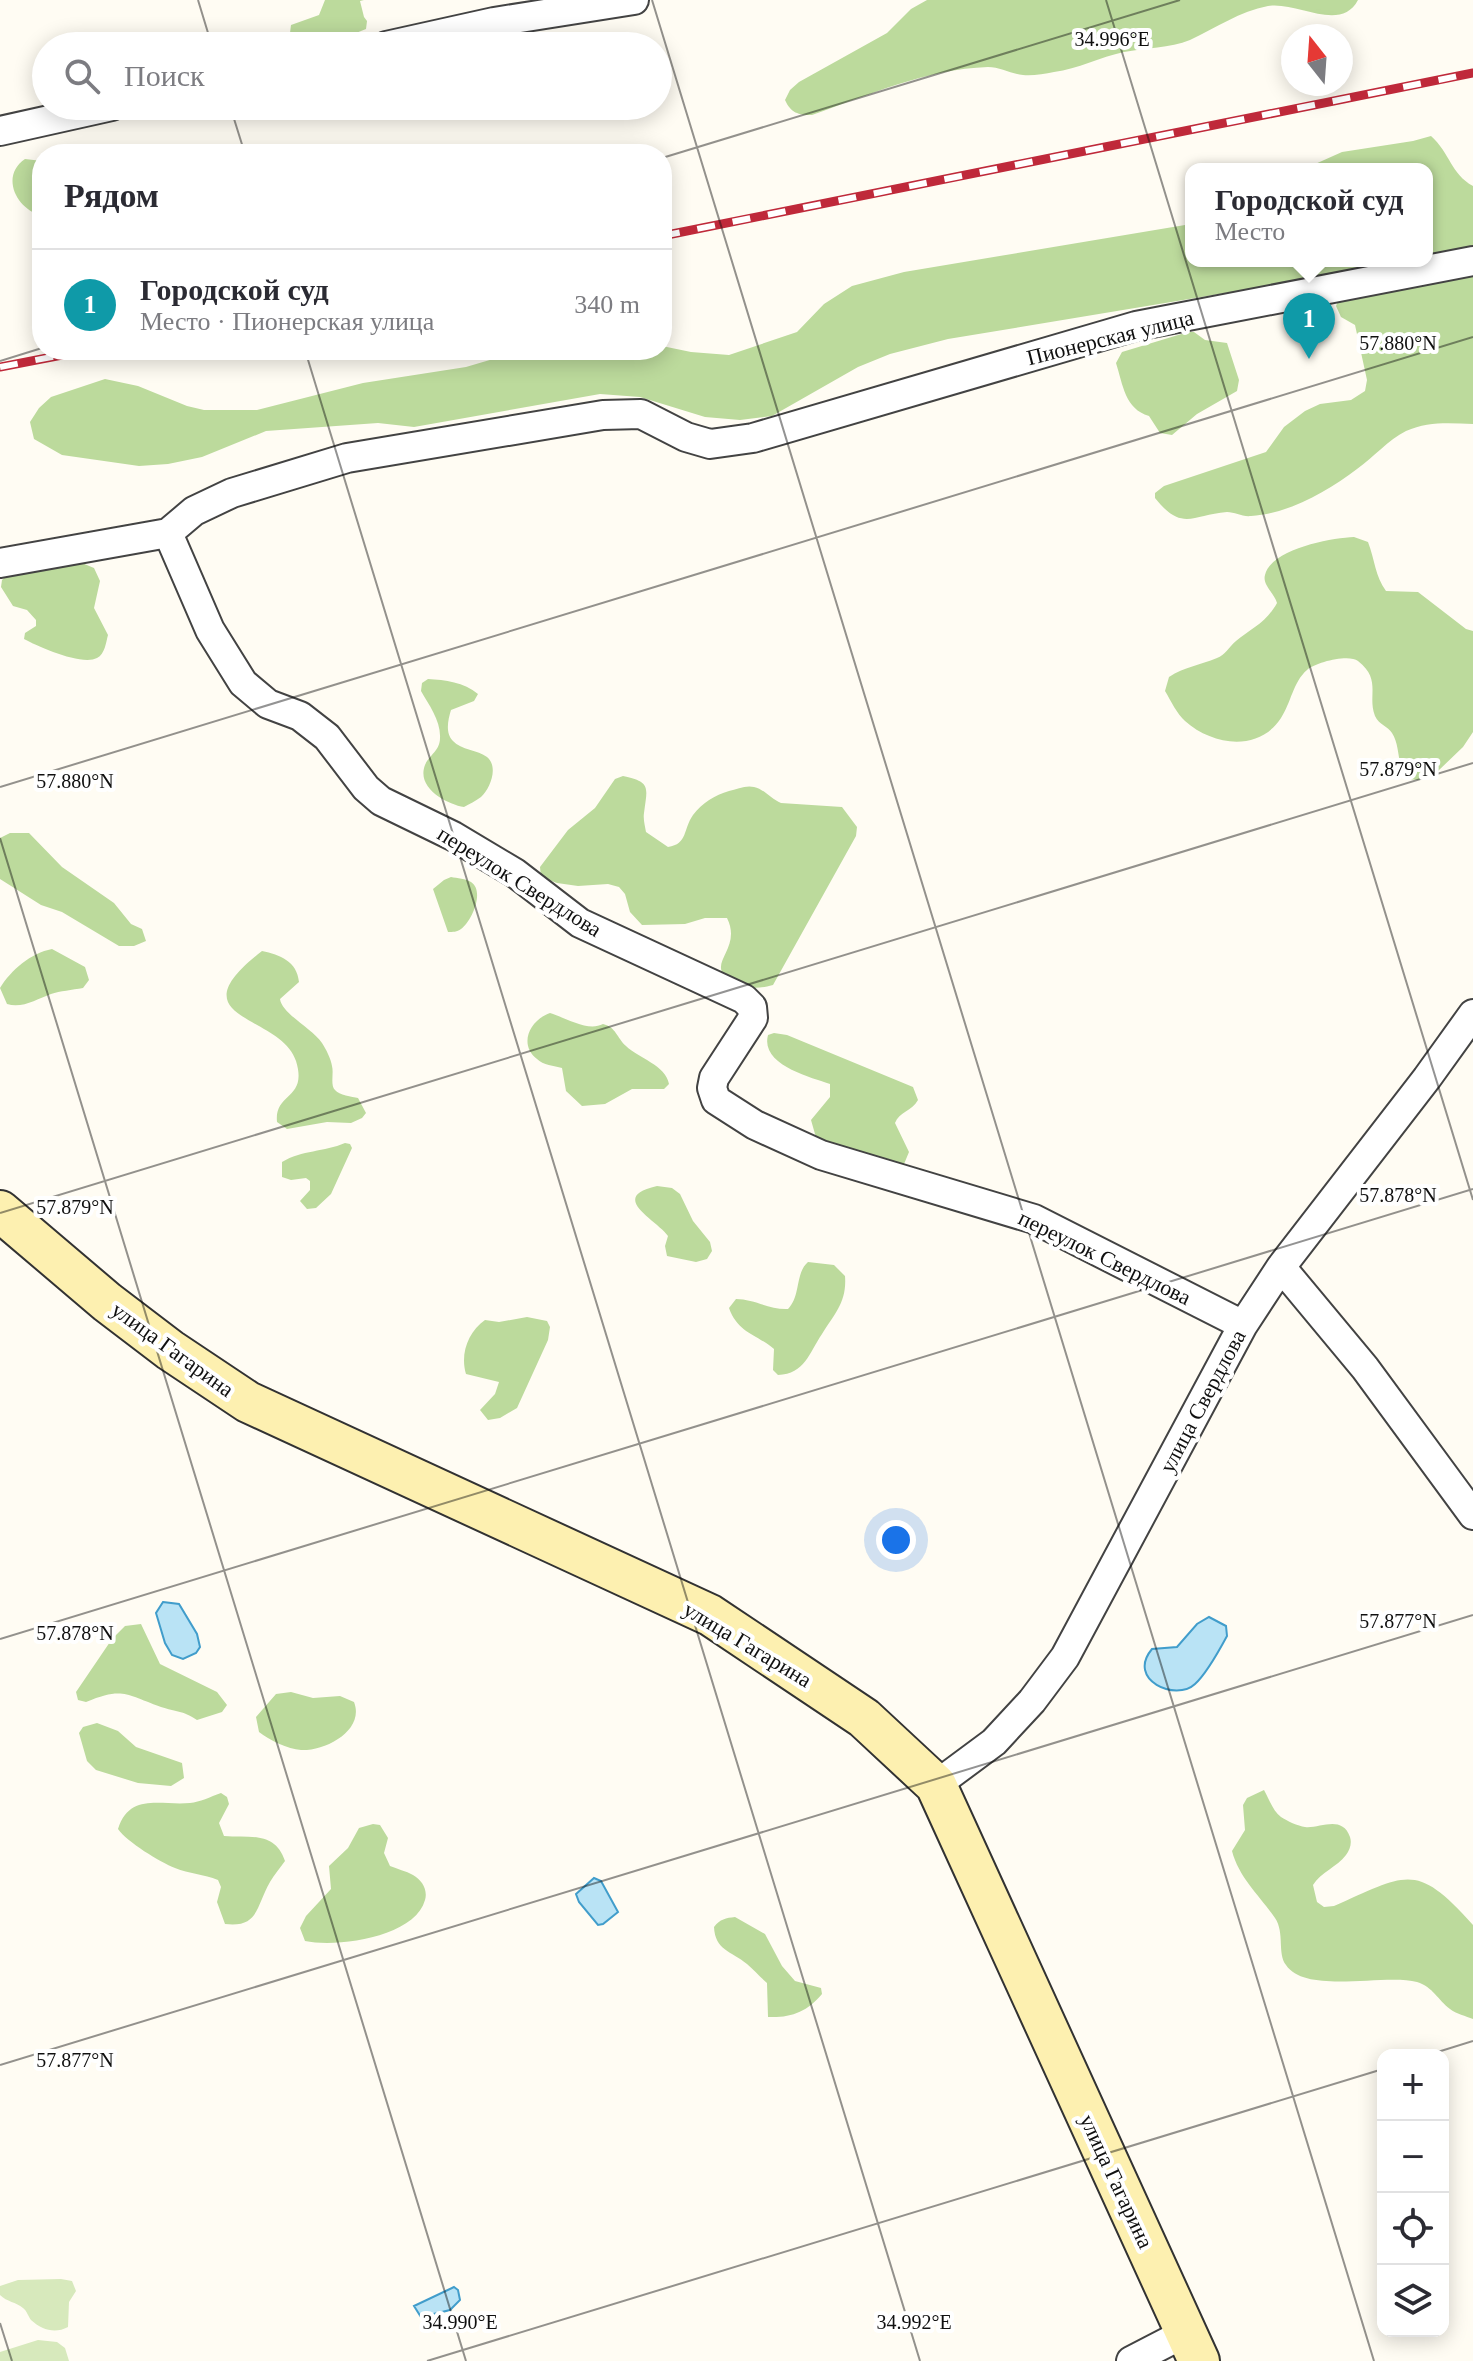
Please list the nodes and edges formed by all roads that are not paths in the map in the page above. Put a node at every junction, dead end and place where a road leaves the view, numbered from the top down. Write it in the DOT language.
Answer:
graph roads {
  1 [pos="634,0"];
  2 [pos="449,32"];
  3 [pos="49,120"];
  4 [pos="0,131"];
  5 [pos="1473,261"];
  6 [pos="168,533"];
  7 [pos="0,563"];
  8 [pos="1473,1014"];
  9 [pos="0,1211"];
  10 [pos="1281,1267"];
  11 [pos="1243,1325"];
  12 [pos="1473,1515"];
  13 [pos="936,1785"];
  14 [pos="1193,2347"];
  15 [pos="1131,2361"];
  1 -- 2 [label="street"];
  3 -- 4 [label="street"];
  5 -- 6 [label="street, Пионерская улица"];
  6 -- 7 [label="street"];
  6 -- 11 [label="street, переулок Свердлова"];
  8 -- 10 [label="street, улица Свердлова"];
  9 -- 13 [label="main road, улица Гагарина"];
  10 -- 11 [label="street, улица Свердлова"];
  10 -- 12 [label="street"];
  11 -- 13 [label="street, улица Свердлова"];
  13 -- 14 [label="main road, улица Гагарина"];
  14 -- 15 [label="street"];
}
